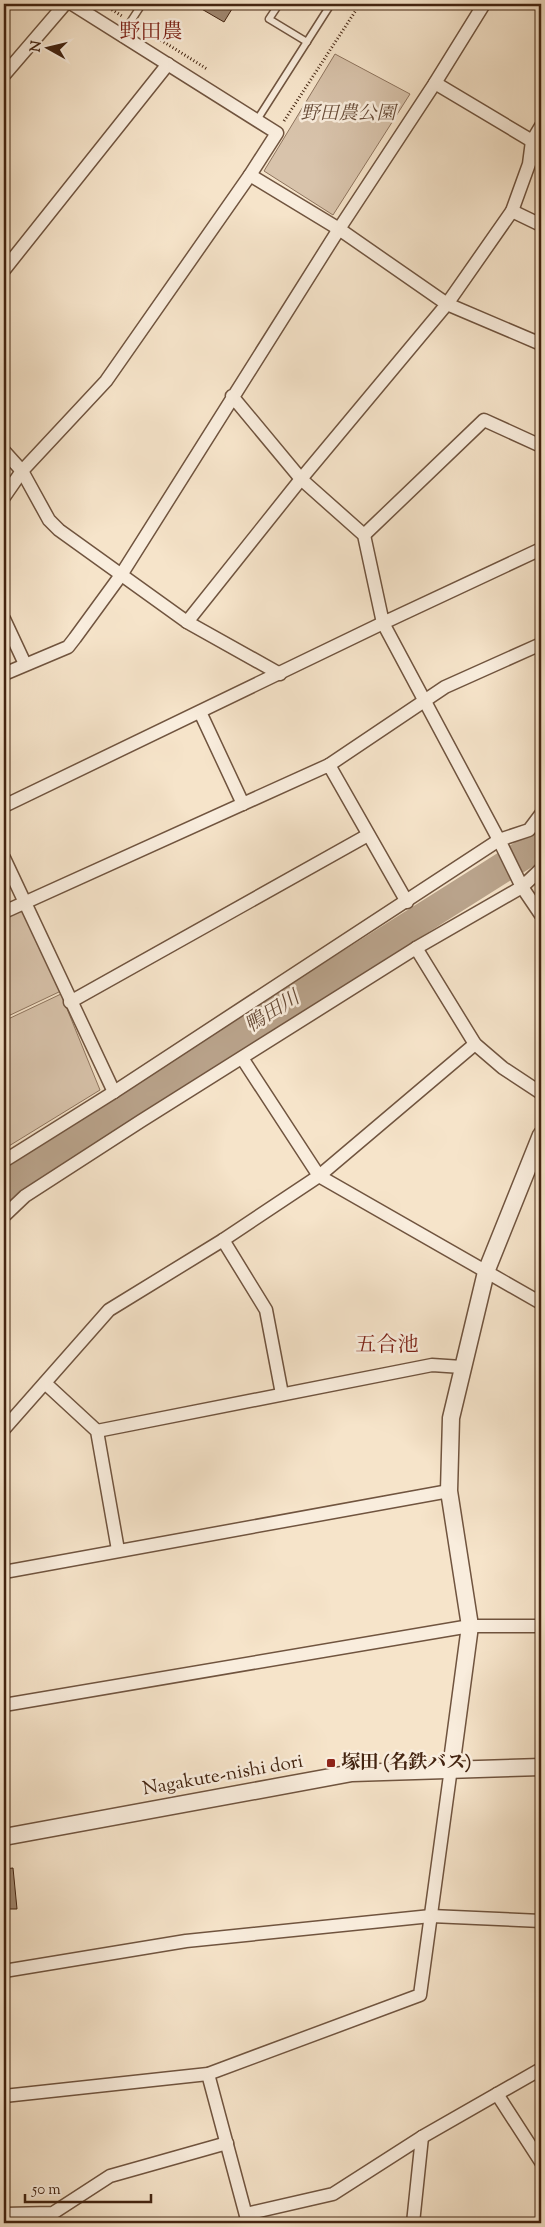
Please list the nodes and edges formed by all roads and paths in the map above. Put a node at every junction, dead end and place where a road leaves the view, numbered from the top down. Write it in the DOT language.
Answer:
graph roads {
  1 [pos="65,4"];
  2 [pos="72,4"];
  3 [pos="103,4"];
  4 [pos="142,4"];
  5 [pos="279,4"];
  6 [pos="332,4"];
  7 [pos="360,4"];
  8 [pos="484,4"];
  9 [pos="131,21"];
  10 [pos="122,35"];
  11 [pos="307,42"];
  12 [pos="168,64"];
  13 [pos="4,75"];
  14 [pos="215,75"];
  15 [pos="435,83"];
  16 [pos="266,107"];
  17 [pos="257,120"];
  18 [pos="285,120"];
  19 [pos="541,126"];
  20 [pos="277,133"];
  21 [pos="532,141"];
  22 [pos="250,175"];
  23 [pos="512,211"];
  24 [pos="541,225"];
  25 [pos="339,229"];
  26 [pos="4,270"];
  27 [pos="447,304"];
  28 [pos="541,344"];
  29 [pos="232,396"];
  30 [pos="541,446"];
  31 [pos="4,451"];
  32 [pos="22,471"];
  33 [pos="301,479"];
  34 [pos="4,497"];
  35 [pos="364,535"];
  36 [pos="541,549"];
  37 [pos="120,575"];
  38 [pos="4,619"];
  39 [pos="187,622"];
  40 [pos="383,624"];
  41 [pos="541,644"];
  42 [pos="25,664"];
  43 [pos="4,674"];
  44 [pos="280,674"];
  45 [pos="425,703"];
  46 [pos="200,712"];
  47 [pos="329,764"];
  48 [pos="243,804"];
  49 [pos="4,806"];
  50 [pos="541,814"];
  51 [pos="368,834"];
  52 [pos="499,840"];
  53 [pos="4,858"];
  54 [pos="541,869"];
  55 [pos="522,887"];
  56 [pos="407,902"];
  57 [pos="24,903"];
  58 [pos="4,912"];
  59 [pos="541,915"];
  60 [pos="416,948"];
  61 [pos="70,1002"];
  62 [pos="475,1044"];
  63 [pos="242,1058"];
  64 [pos="114,1092"];
  65 [pos="541,1094"];
  66 [pos="541,1135"];
  67 [pos="4,1161"];
  68 [pos="319,1176"];
  69 [pos="4,1216"];
  70 [pos="223,1240"];
  71 [pos="486,1272"];
  72 [pos="541,1303"];
  73 [pos="462,1367"];
  74 [pos="45,1383"];
  75 [pos="282,1394"];
  76 [pos="4,1429"];
  77 [pos="97,1431"];
  78 [pos="449,1491"];
  79 [pos="118,1550"];
  80 [pos="4,1572"];
  81 [pos="470,1626"];
  82 [pos="541,1626"];
  83 [pos="4,1705"];
  84 [pos="541,1767"];
  85 [pos="450,1768"];
  86 [pos="4,1836"];
  87 [pos="430,1916"];
  88 [pos="541,1921"];
  89 [pos="4,1971"];
  90 [pos="541,2068"];
  91 [pos="208,2074"];
  92 [pos="497,2094"];
  93 [pos="4,2096"];
  94 [pos="422,2138"];
  95 [pos="227,2143"];
  96 [pos="541,2162"];
  97 [pos="4,2214"];
  98 [pos="247,2218"];
  99 [pos="413,2223"];
  1 -- 13 [label="street"];
  2 -- 10 [label="street"];
  3 -- 9 [label="path"];
  4 -- 9 [label="lane"];
  5 -- 11 [label="lane"];
  6 -- 11 [label="lane"];
  7 -- 18 [label="path"];
  8 -- 15 [label="street"];
  9 -- 10 [label="lane"];
  9 -- 14 [label="path"];
  10 -- 12 [label="street"];
  11 -- 16 [label="lane"];
  12 -- 17 [label="street"];
  12 -- 26 [label="street"];
  15 -- 21 [label="street"];
  15 -- 25 [label="street"];
  16 -- 17 [label="lane"];
  16 -- 18 [label="path"];
  17 -- 20 [label="street"];
  18 -- 20 [label="path"];
  19 -- 21 [label="street"];
  20 -- 22 [label="street"];
  21 -- 23 [label="street"];
  22 -- 25 [label="street"];
  22 -- 32 [label="street"];
  23 -- 24 [label="street"];
  23 -- 27 [label="street"];
  25 -- 27 [label="street"];
  25 -- 29 [label="street"];
  27 -- 28 [label="street"];
  27 -- 33 [label="street"];
  29 -- 33 [label="street"];
  29 -- 37 [label="street"];
  30 -- 35 [label="street"];
  31 -- 32 [label="street"];
  32 -- 34 [label="street"];
  32 -- 37 [label="street"];
  33 -- 35 [label="street"];
  33 -- 39 [label="street"];
  35 -- 40 [label="street"];
  36 -- 40 [label="street"];
  37 -- 39 [label="street"];
  37 -- 42 [label="street"];
  38 -- 42 [label="street"];
  39 -- 44 [label="street"];
  40 -- 44 [label="street"];
  40 -- 45 [label="street"];
  41 -- 45 [label="street"];
  42 -- 43 [label="street"];
  44 -- 46 [label="street"];
  45 -- 47 [label="street"];
  45 -- 52 [label="street"];
  46 -- 48 [label="street"];
  46 -- 49 [label="street"];
  47 -- 48 [label="street"];
  47 -- 51 [label="street"];
  48 -- 57 [label="street"];
  50 -- 52 [label="street"];
  51 -- 56 [label="street"];
  51 -- 61 [label="street"];
  52 -- 55 [label="street"];
  52 -- 56 [label="street"];
  53 -- 57 [label="street"];
  54 -- 55 [label="street"];
  55 -- 59 [label="street"];
  55 -- 60 [label="street"];
  56 -- 64 [label="street"];
  57 -- 58 [label="street"];
  57 -- 61 [label="street"];
  60 -- 62 [label="street"];
  60 -- 63 [label="street"];
  61 -- 64 [label="street"];
  62 -- 65 [label="street"];
  62 -- 68 [label="street"];
  63 -- 68 [label="street"];
  63 -- 69 [label="street"];
  64 -- 67 [label="street"];
  66 -- 71 [label="street"];
  68 -- 70 [label="street"];
  68 -- 71 [label="street"];
  70 -- 74 [label="street"];
  70 -- 75 [label="street"];
  71 -- 72 [label="street"];
  71 -- 73 [label="street"];
  73 -- 75 [label="street"];
  73 -- 78 [label="street"];
  74 -- 76 [label="street"];
  74 -- 77 [label="street"];
  75 -- 77 [label="street"];
  77 -- 79 [label="street"];
  78 -- 79 [label="street"];
  78 -- 81 [label="street"];
  79 -- 80 [label="street"];
  81 -- 82 [label="street"];
  81 -- 83 [label="street"];
  81 -- 85 [label="street"];
  84 -- 85 [label="street, Nagakute-nishi dori"];
  85 -- 86 [label="street, Nagakute-nishi dori"];
  85 -- 87 [label="street"];
  87 -- 88 [label="street"];
  87 -- 89 [label="street"];
  87 -- 91 [label="street"];
  90 -- 92 [label="street"];
  91 -- 93 [label="street"];
  91 -- 95 [label="street"];
  92 -- 94 [label="street"];
  92 -- 96 [label="street"];
  94 -- 98 [label="street"];
  94 -- 99 [label="street"];
  95 -- 97 [label="street"];
  95 -- 98 [label="street"];
}
